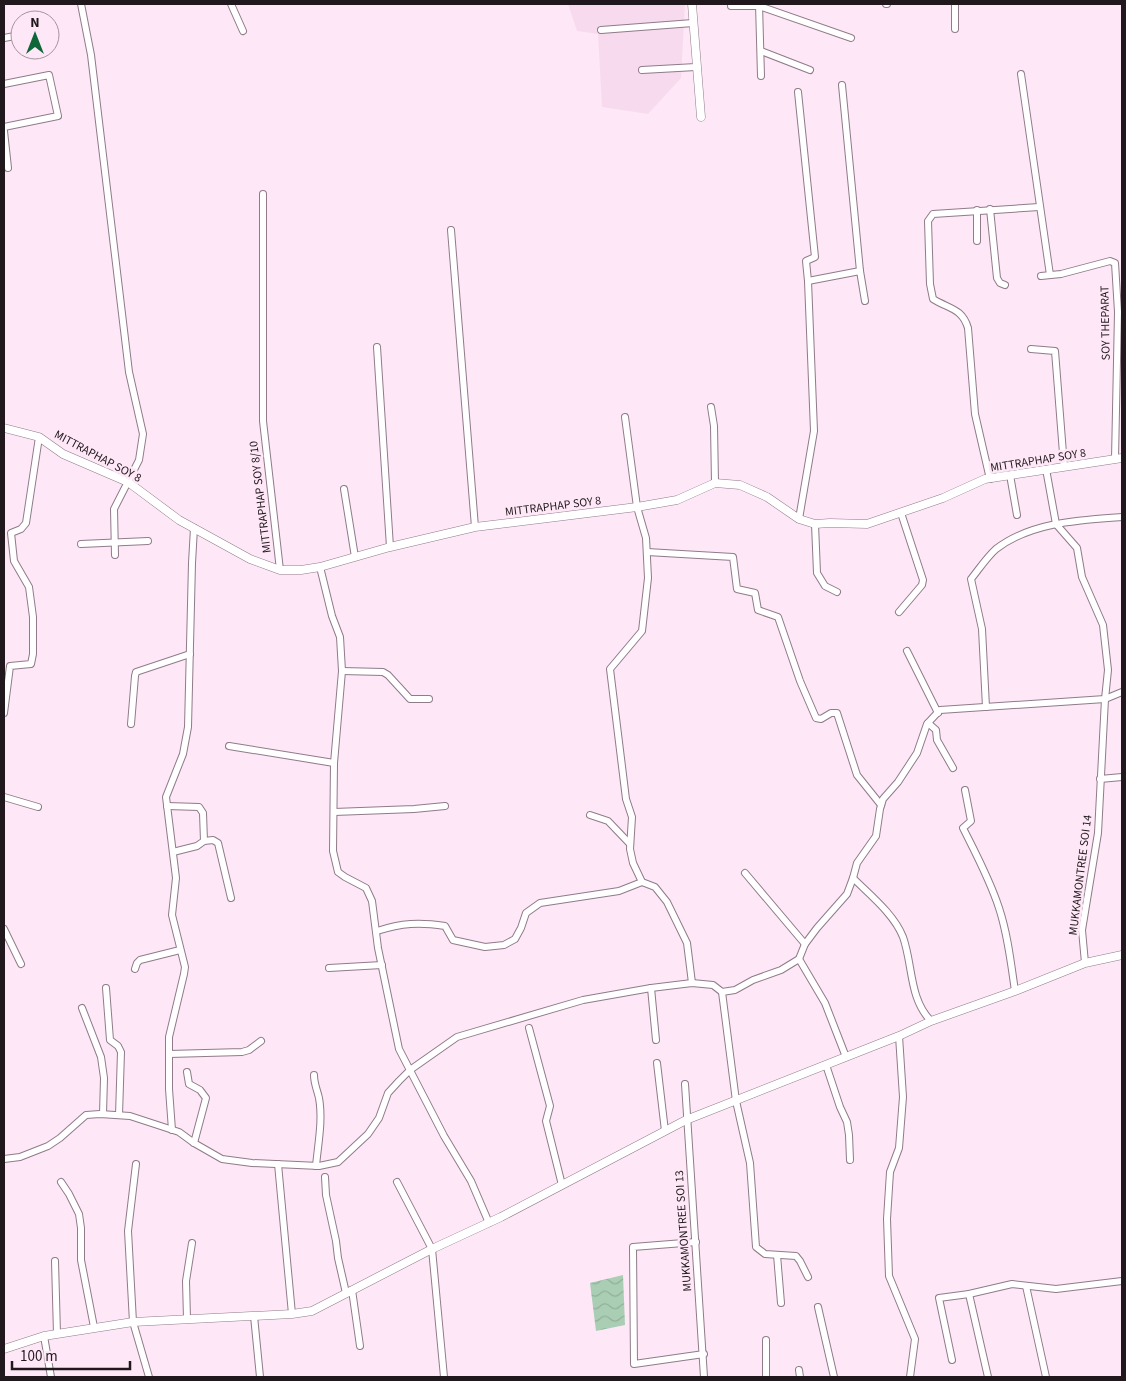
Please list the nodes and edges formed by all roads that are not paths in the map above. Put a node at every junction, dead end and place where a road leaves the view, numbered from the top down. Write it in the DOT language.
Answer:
graph roads {
  1 [pos="81,4"];
  2 [pos="231,4"];
  3 [pos="692,4"];
  4 [pos="955,4"];
  5 [pos="759,5"];
  6 [pos="731,6"];
  7 [pos="693,23"];
  8 [pos="954,29"];
  9 [pos="601,30"];
  10 [pos="243,31"];
  11 [pos="851,38"];
  12 [pos="761,51"];
  13 [pos="696,67"];
  14 [pos="642,70"];
  15 [pos="810,70"];
  16 [pos="1021,74"];
  17 [pos="761,76"];
  18 [pos="4,84"];
  19 [pos="842,85"];
  20 [pos="798,92"];
  21 [pos="701,117"];
  22 [pos="4,129"];
  23 [pos="8,168"];
  24 [pos="263,194"];
  25 [pos="1039,207"];
  26 [pos="977,210"];
  27 [pos="990,210"];
  28 [pos="451,230"];
  29 [pos="977,241"];
  30 [pos="860,272"];
  31 [pos="1050,275"];
  32 [pos="1041,276"];
  33 [pos="808,281"];
  34 [pos="1005,285"];
  35 [pos="865,301"];
  36 [pos="377,347"];
  37 [pos="1031,350"];
  38 [pos="711,407"];
  39 [pos="625,417"];
  40 [pos="4,428"];
  41 [pos="39,437"];
  42 [pos="1119,459"];
  43 [pos="1064,466"];
  44 [pos="1046,469"];
  45 [pos="1010,475"];
  46 [pos="990,478"];
  47 [pos="128,482"];
  48 [pos="715,483"];
  49 [pos="344,489"];
  50 [pos="637,507"];
  51 [pos="901,514"];
  52 [pos="1017,515"];
  53 [pos="1122,517"];
  54 [pos="799,519"];
  55 [pos="814,524"];
  56 [pos="1056,524"];
  57 [pos="475,527"];
  58 [pos="194,528"];
  59 [pos="148,541"];
  60 [pos="115,542"];
  61 [pos="82,544"];
  62 [pos="390,547"];
  63 [pos="647,552"];
  64 [pos="115,555"];
  65 [pos="355,557"];
  66 [pos="320,567"];
  67 [pos="280,570"];
  68 [pos="837,592"];
  69 [pos="899,612"];
  70 [pos="907,651"];
  71 [pos="190,654"];
  72 [pos="342,671"];
  73 [pos="1122,692"];
  74 [pos="429,699"];
  75 [pos="1105,699"];
  76 [pos="986,706"];
  77 [pos="4,713"];
  78 [pos="938,713"];
  79 [pos="928,723"];
  80 [pos="131,724"];
  81 [pos="229,746"];
  82 [pos="334,763"];
  83 [pos="953,768"];
  84 [pos="1122,777"];
  85 [pos="1100,779"];
  86 [pos="965,790"];
  87 [pos="4,797"];
  88 [pos="881,805"];
  89 [pos="167,806"];
  90 [pos="445,806"];
  91 [pos="38,807"];
  92 [pos="334,812"];
  93 [pos="590,815"];
  94 [pos="204,841"];
  95 [pos="630,844"];
  96 [pos="173,852"];
  97 [pos="745,874"];
  98 [pos="853,878"];
  99 [pos="642,882"];
  100 [pos="231,898"];
  101 [pos="4,929"];
  102 [pos="377,931"];
  103 [pos="805,944"];
  104 [pos="180,950"];
  105 [pos="1122,955"];
  106 [pos="799,959"];
  107 [pos="1085,963"];
  108 [pos="21,964"];
  109 [pos="382,965"];
  110 [pos="329,968"];
  111 [pos="135,969"];
  112 [pos="692,983"];
  113 [pos="106,988"];
  114 [pos="652,988"];
  115 [pos="1015,991"];
  116 [pos="722,992"];
  117 [pos="82,1008"];
  118 [pos="931,1021"];
  119 [pos="529,1028"];
  120 [pos="899,1036"];
  121 [pos="261,1040"];
  122 [pos="656,1040"];
  123 [pos="168,1054"];
  124 [pos="846,1057"];
  125 [pos="657,1062"];
  126 [pos="826,1065"];
  127 [pos="410,1070"];
  128 [pos="187,1072"];
  129 [pos="314,1075"];
  130 [pos="685,1084"];
  131 [pos="736,1101"];
  132 [pos="103,1114"];
  133 [pos="119,1115"];
  134 [pos="686,1120"];
  135 [pos="172,1130"];
  136 [pos="665,1131"];
  137 [pos="194,1143"];
  138 [pos="4,1159"];
  139 [pos="850,1160"];
  140 [pos="136,1164"];
  141 [pos="278,1164"];
  142 [pos="316,1166"];
  143 [pos="325,1177"];
  144 [pos="61,1182"];
  145 [pos="397,1182"];
  146 [pos="562,1185"];
  147 [pos="489,1223"];
  148 [pos="696,1242"];
  149 [pos="192,1243"];
  150 [pos="432,1249"];
  151 [pos="777,1256"];
  152 [pos="55,1261"];
  153 [pos="808,1277"];
  154 [pos="1122,1281"];
  155 [pos="1026,1286"];
  156 [pos="349,1291"];
  157 [pos="969,1294"];
  158 [pos="781,1303"];
  159 [pos="818,1307"];
  160 [pos="292,1314"];
  161 [pos="254,1316"];
  162 [pos="187,1319"];
  163 [pos="133,1322"];
  164 [pos="94,1327"];
  165 [pos="57,1334"];
  166 [pos="44,1336"];
  167 [pos="766,1340"];
  168 [pos="360,1346"];
  169 [pos="4,1349"];
  170 [pos="704,1354"];
  171 [pos="952,1360"];
  172 [pos="799,1370"];
  173 [pos="51,1377"];
  174 [pos="149,1377"];
  175 [pos="260,1377"];
  176 [pos="444,1377"];
  177 [pos="704,1377"];
  178 [pos="766,1377"];
  179 [pos="800,1377"];
  180 [pos="834,1377"];
  181 [pos="910,1377"];
  182 [pos="988,1377"];
  183 [pos="1046,1377"];
  1 -- 47 [label="street"];
  2 -- 10 [label="street"];
  3 -- 7 [label="street"];
  4 -- 8 [label="street"];
  5 -- 6 [label="street"];
  5 -- 11 [label="street"];
  5 -- 12 [label="street"];
  7 -- 9 [label="street"];
  7 -- 13 [label="street"];
  12 -- 15 [label="street"];
  12 -- 17 [label="street"];
  13 -- 14 [label="street"];
  13 -- 21 [label="street"];
  16 -- 25 [label="street"];
  18 -- 22 [label="street"];
  19 -- 30 [label="street"];
  20 -- 33 [label="street"];
  22 -- 23 [label="street"];
  24 -- 67 [label="street, MITTRAPHAP SOY 8/10"];
  25 -- 27 [label="street"];
  25 -- 31 [label="street"];
  26 -- 27 [label="street"];
  26 -- 29 [label="street"];
  26 -- 46 [label="street"];
  27 -- 34 [label="street"];
  28 -- 57 [label="street"];
  30 -- 33 [label="street"];
  30 -- 35 [label="street"];
  31 -- 32 [label="street, SOY THEPARAT"];
  31 -- 42 [label="street, SOY THEPARAT"];
  33 -- 54 [label="street"];
  36 -- 62 [label="street"];
  37 -- 43 [label="street"];
  38 -- 48 [label="street"];
  39 -- 50 [label="street"];
  40 -- 41 [label="street, MITTRAPHAP SOY 8"];
  41 -- 47 [label="street, MITTRAPHAP SOY 8"];
  41 -- 77 [label="street"];
  42 -- 43 [label="street, MITTRAPHAP SOY 8"];
  43 -- 44 [label="street, MITTRAPHAP SOY 8"];
  44 -- 45 [label="street, MITTRAPHAP SOY 8"];
  44 -- 56 [label="street"];
  45 -- 46 [label="street, MITTRAPHAP SOY 8"];
  45 -- 52 [label="street"];
  46 -- 51 [label="street, MITTRAPHAP SOY 8"];
  47 -- 58 [label="street, MITTRAPHAP SOY 8"];
  47 -- 60 [label="street"];
  48 -- 50 [label="street, MITTRAPHAP SOY 8"];
  48 -- 54 [label="street, MITTRAPHAP SOY 8"];
  49 -- 65 [label="street"];
  50 -- 57 [label="street, MITTRAPHAP SOY 8"];
  50 -- 63 [label="street"];
  51 -- 55 [label="street, MITTRAPHAP SOY 8"];
  51 -- 69 [label="street"];
  53 -- 56 [label="street"];
  54 -- 55 [label="street, MITTRAPHAP SOY 8"];
  55 -- 68 [label="street"];
  56 -- 75 [label="street, MUKKAMONTREE SOI 14"];
  56 -- 76 [label="street"];
  57 -- 62 [label="street, MITTRAPHAP SOY 8"];
  58 -- 67 [label="street, MITTRAPHAP SOY 8"];
  58 -- 71 [label="street"];
  59 -- 60 [label="street"];
  60 -- 61 [label="street"];
  60 -- 64 [label="street"];
  62 -- 65 [label="street, MITTRAPHAP SOY 8"];
  63 -- 88 [label="street"];
  63 -- 95 [label="street"];
  65 -- 66 [label="street, MITTRAPHAP SOY 8"];
  66 -- 67 [label="street, MITTRAPHAP SOY 8"];
  66 -- 72 [label="street"];
  70 -- 78 [label="street"];
  71 -- 80 [label="street"];
  71 -- 89 [label="street"];
  72 -- 74 [label="street"];
  72 -- 82 [label="street"];
  73 -- 75 [label="street"];
  75 -- 76 [label="street"];
  75 -- 85 [label="street, MUKKAMONTREE SOI 14"];
  76 -- 78 [label="street"];
  78 -- 79 [label="street"];
  79 -- 83 [label="street"];
  79 -- 88 [label="street"];
  81 -- 82 [label="street"];
  82 -- 92 [label="street"];
  84 -- 85 [label="street"];
  85 -- 107 [label="street, MUKKAMONTREE SOI 14"];
  86 -- 115 [label="street"];
  87 -- 91 [label="street"];
  88 -- 98 [label="street"];
  89 -- 94 [label="street"];
  89 -- 96 [label="street"];
  90 -- 92 [label="street"];
  92 -- 102 [label="street"];
  93 -- 95 [label="street"];
  94 -- 96 [label="street"];
  94 -- 100 [label="street"];
  95 -- 99 [label="street"];
  96 -- 104 [label="street"];
  97 -- 103 [label="street"];
  98 -- 103 [label="street"];
  98 -- 118 [label="street"];
  99 -- 102 [label="street"];
  99 -- 112 [label="street"];
  101 -- 108 [label="street"];
  102 -- 109 [label="street"];
  103 -- 106 [label="street"];
  104 -- 111 [label="street"];
  104 -- 123 [label="street"];
  105 -- 107 [label="street"];
  106 -- 116 [label="street"];
  106 -- 124 [label="street"];
  107 -- 115 [label="street"];
  109 -- 110 [label="street"];
  109 -- 127 [label="street"];
  112 -- 114 [label="street"];
  112 -- 116 [label="street"];
  113 -- 133 [label="street"];
  114 -- 122 [label="street"];
  114 -- 127 [label="street"];
  115 -- 118 [label="street"];
  116 -- 131 [label="street"];
  117 -- 132 [label="street"];
  118 -- 120 [label="street"];
  119 -- 146 [label="street"];
  120 -- 124 [label="street"];
  120 -- 181 [label="street"];
  121 -- 123 [label="street"];
  123 -- 135 [label="street"];
  124 -- 126 [label="street"];
  125 -- 136 [label="street"];
  126 -- 131 [label="street"];
  126 -- 139 [label="street"];
  127 -- 142 [label="street"];
  127 -- 147 [label="street"];
  128 -- 137 [label="street"];
  129 -- 142 [label="street"];
  130 -- 134 [label="street, MUKKAMONTREE SOI 13"];
  131 -- 134 [label="street"];
  131 -- 151 [label="street"];
  132 -- 133 [label="street"];
  132 -- 138 [label="street"];
  133 -- 135 [label="street"];
  134 -- 136 [label="street"];
  134 -- 148 [label="street, MUKKAMONTREE SOI 13"];
  135 -- 137 [label="street"];
  136 -- 146 [label="street"];
  137 -- 141 [label="street"];
  140 -- 163 [label="street"];
  141 -- 142 [label="street"];
  141 -- 160 [label="street"];
  143 -- 156 [label="street"];
  144 -- 164 [label="street"];
  145 -- 150 [label="street"];
  146 -- 147 [label="street"];
  147 -- 150 [label="street"];
  148 -- 170 [label="street, MUKKAMONTREE SOI 13"];
  148 -- 170 [label="street"];
  149 -- 162 [label="street"];
  150 -- 156 [label="street"];
  150 -- 176 [label="street"];
  151 -- 153 [label="street"];
  151 -- 158 [label="street"];
  152 -- 165 [label="street"];
  154 -- 155 [label="street"];
  155 -- 157 [label="street"];
  155 -- 183 [label="street"];
  156 -- 160 [label="street"];
  156 -- 168 [label="street"];
  157 -- 171 [label="street"];
  157 -- 182 [label="street"];
  159 -- 180 [label="street"];
  160 -- 161 [label="street"];
  161 -- 162 [label="street"];
  161 -- 175 [label="street"];
  162 -- 163 [label="street"];
  163 -- 164 [label="street"];
  163 -- 174 [label="street"];
  164 -- 165 [label="street"];
  165 -- 166 [label="street"];
  166 -- 169 [label="street"];
  166 -- 173 [label="street"];
  167 -- 178 [label="street"];
  170 -- 177 [label="street, MUKKAMONTREE SOI 13"];
  172 -- 179 [label="street"];
}
